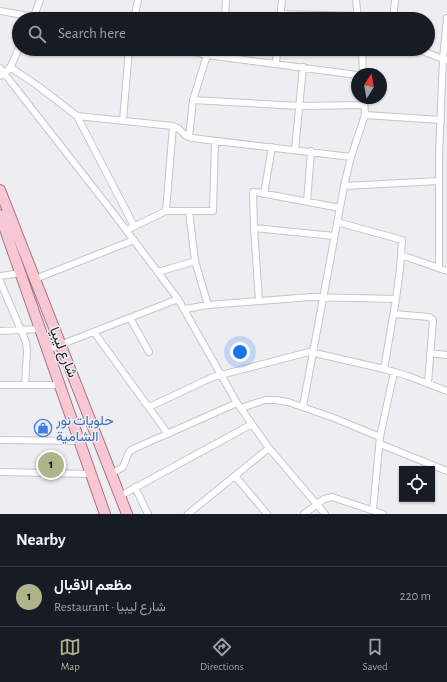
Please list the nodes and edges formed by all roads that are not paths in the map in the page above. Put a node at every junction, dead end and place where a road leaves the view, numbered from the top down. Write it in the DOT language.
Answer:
graph roads {
  1 [pos="40,0"];
  2 [pos="138,0"];
  3 [pos="226,0"];
  4 [pos="282,0"];
  5 [pos="356,0"];
  6 [pos="395,0"];
  7 [pos="0,11"];
  8 [pos="35,12"];
  9 [pos="135,12"];
  10 [pos="226,12"];
  11 [pos="280,12"];
  12 [pos="357,12"];
  13 [pos="394,12"];
  14 [pos="12,14"];
  15 [pos="447,18"];
  16 [pos="15,56"];
  17 [pos="128,56"];
  18 [pos="207,56"];
  19 [pos="216,56"];
  20 [pos="277,56"];
  21 [pos="362,56"];
  22 [pos="435,56"];
  23 [pos="224,57"];
  24 [pos="445,60"];
  25 [pos="276,64"];
  26 [pos="10,67"];
  27 [pos="303,67"];
  28 [pos="0,68"];
  29 [pos="363,68"];
  30 [pos="351,74"];
  31 [pos="3,75"];
  32 [pos="193,100"];
  33 [pos="351,102"];
  34 [pos="364,104"];
  35 [pos="299,106"];
  36 [pos="365,115"];
  37 [pos="76,116"];
  38 [pos="123,120"];
  39 [pos="441,120"];
  40 [pos="173,126"];
  41 [pos="189,137"];
  42 [pos="215,141"];
  43 [pos="272,147"];
  44 [pos="295,150"];
  45 [pos="311,151"];
  46 [pos="439,155"];
  47 [pos="447,156"];
  48 [pos="351,157"];
  49 [pos="439,181"];
  50 [pos="344,186"];
  51 [pos="0,190"];
  52 [pos="264,194"];
  53 [pos="307,202"];
  54 [pos="340,208"];
  55 [pos="166,211"];
  56 [pos="189,211"];
  57 [pos="0,215"];
  58 [pos="447,220"];
  59 [pos="440,221"];
  60 [pos="338,222"];
  61 [pos="134,226"];
  62 [pos="254,228"];
  63 [pos="127,230"];
  64 [pos="334,236"];
  65 [pos="134,240"];
  66 [pos="401,255"];
  67 [pos="195,261"];
  68 [pos="439,268"];
  69 [pos="447,271"];
  70 [pos="158,272"];
  71 [pos="20,273"];
  72 [pos="0,276"];
  73 [pos="35,279"];
  74 [pos="0,281"];
  75 [pos="324,297"];
  76 [pos="178,299"];
  77 [pos="396,299"];
  78 [pos="259,301"];
  79 [pos="208,306"];
  80 [pos="185,309"];
  81 [pos="394,314"];
  82 [pos="130,318"];
  83 [pos="40,329"];
  84 [pos="0,331"];
  85 [pos="22,331"];
  86 [pos="94,332"];
  87 [pos="61,345"];
  88 [pos="47,350"];
  89 [pos="149,352"];
  90 [pos="314,353"];
  91 [pos="430,353"];
  92 [pos="447,355"];
  93 [pos="384,369"];
  94 [pos="394,372"];
  95 [pos="221,375"];
  96 [pos="428,383"];
  97 [pos="0,385"];
  98 [pos="60,385"];
  99 [pos="25,386"];
  100 [pos="447,391"];
  101 [pos="239,406"];
  102 [pos="303,406"];
  103 [pos="149,407"];
  104 [pos="252,424"];
  105 [pos="168,434"];
  106 [pos="0,440"];
  107 [pos="380,440"];
  108 [pos="80,441"];
  109 [pos="269,448"];
  110 [pos="447,471"];
  111 [pos="0,472"];
  112 [pos="92,474"];
  113 [pos="111,474"];
  114 [pos="235,476"];
  115 [pos="135,487"];
  116 [pos="120,496"];
  117 [pos="318,505"];
  118 [pos="374,510"];
  119 [pos="105,514"];
  120 [pos="127,514"];
  121 [pos="148,514"];
  122 [pos="188,514"];
  123 [pos="267,514"];
  124 [pos="304,514"];
  125 [pos="325,514"];
  126 [pos="383,514"];
  1 -- 8 [label="street"];
  2 -- 9 [label="street"];
  3 -- 10 [label="street"];
  4 -- 11 [label="street"];
  5 -- 12 [label="street"];
  6 -- 13 [label="street"];
  7 -- 14 [label="street"];
  15 -- 24 [label="street"];
  16 -- 26 [label="street"];
  17 -- 38 [label="street"];
  18 -- 32 [label="street"];
  19 -- 23 [label="street"];
  20 -- 25 [label="street"];
  21 -- 29 [label="street"];
  22 -- 24 [label="street"];
  23 -- 25 [label="street"];
  24 -- 39 [label="street"];
  25 -- 27 [label="street"];
  26 -- 31 [label="street"];
  26 -- 37 [label="street"];
  27 -- 30 [label="street"];
  27 -- 35 [label="street"];
  28 -- 31 [label="street"];
  31 -- 63 [label="street"];
  32 -- 35 [label="street"];
  32 -- 41 [label="street"];
  33 -- 35 [label="street"];
  34 -- 36 [label="street"];
  35 -- 44 [label="street"];
  36 -- 39 [label="street"];
  36 -- 48 [label="street"];
  37 -- 38 [label="street"];
  37 -- 61 [label="street"];
  38 -- 40 [label="street"];
  39 -- 46 [label="street"];
  40 -- 41 [label="street"];
  40 -- 55 [label="street"];
  41 -- 42 [label="street"];
  42 -- 43 [label="street"];
  42 -- 56 [label="street"];
  43 -- 44 [label="street"];
  43 -- 52 [label="street"];
  44 -- 45 [label="street"];
  45 -- 48 [label="street"];
  45 -- 53 [label="street"];
  46 -- 47 [label="street"];
  46 -- 49 [label="street"];
  48 -- 50 [label="street"];
  49 -- 50 [label="street"];
  49 -- 59 [label="street"];
  50 -- 54 [label="street"];
  51 -- 73 [label="main road, شارع ليبيا"];
  52 -- 53 [label="street"];
  52 -- 62 [label="street"];
  53 -- 54 [label="street"];
  54 -- 60 [label="street"];
  55 -- 56 [label="street"];
  55 -- 61 [label="street"];
  56 -- 67 [label="street"];
  57 -- 71 [label="main road, شارع ليبيا"];
  58 -- 59 [label="street"];
  59 -- 68 [label="street"];
  60 -- 64 [label="street"];
  60 -- 66 [label="street"];
  61 -- 63 [label="street"];
  62 -- 64 [label="street"];
  62 -- 78 [label="street"];
  63 -- 65 [label="street"];
  64 -- 75 [label="street"];
  65 -- 70 [label="street"];
  65 -- 73 [label="street"];
  66 -- 68 [label="street"];
  66 -- 77 [label="street"];
  67 -- 70 [label="street"];
  67 -- 79 [label="street"];
  68 -- 69 [label="street"];
  70 -- 76 [label="street"];
  71 -- 72 [label="street"];
  71 -- 83 [label="main road, شارع ليبيا"];
  73 -- 87 [label="main road, شارع ليبيا"];
  74 -- 85 [label="street"];
  75 -- 77 [label="street"];
  75 -- 78 [label="street"];
  75 -- 90 [label="street"];
  76 -- 80 [label="street"];
  76 -- 82 [label="street"];
  77 -- 81 [label="street"];
  78 -- 79 [label="street"];
  79 -- 80 [label="street"];
  80 -- 95 [label="street"];
  81 -- 91 [label="street"];
  81 -- 93 [label="street"];
  82 -- 86 [label="street"];
  82 -- 89 [label="street"];
  83 -- 85 [label="street"];
  83 -- 88 [label="main road, شارع ليبيا"];
  84 -- 85 [label="street"];
  85 -- 99 [label="street"];
  86 -- 87 [label="street"];
  86 -- 103 [label="street"];
  87 -- 88 [label="street"];
  87 -- 113 [label="main road, شارع ليبيا"];
  88 -- 98 [label="main road, شارع ليبيا"];
  90 -- 93 [label="street"];
  90 -- 95 [label="street"];
  90 -- 102 [label="street"];
  91 -- 92 [label="street"];
  91 -- 96 [label="street"];
  93 -- 94 [label="street"];
  94 -- 96 [label="street"];
  94 -- 107 [label="street"];
  95 -- 101 [label="street"];
  95 -- 103 [label="street"];
  96 -- 100 [label="street"];
  97 -- 99 [label="street"];
  98 -- 99 [label="street"];
  98 -- 108 [label="main road, شارع ليبيا"];
  101 -- 102 [label="street"];
  101 -- 104 [label="street"];
  101 -- 105 [label="street"];
  102 -- 107 [label="street"];
  103 -- 105 [label="street"];
  104 -- 109 [label="street"];
  104 -- 115 [label="street"];
  105 -- 113 [label="street"];
  106 -- 108 [label="street"];
  107 -- 110 [label="street"];
  107 -- 118 [label="street"];
  108 -- 112 [label="main road, شارع ليبيا"];
  109 -- 114 [label="street"];
  109 -- 117 [label="street"];
  111 -- 112 [label="street"];
  112 -- 119 [label="main road, شارع ليبيا"];
  113 -- 116 [label="main road, شارع ليبيا"];
  114 -- 122 [label="street"];
  114 -- 123 [label="street"];
  115 -- 116 [label="street"];
  115 -- 121 [label="street"];
  116 -- 120 [label="main road, شارع ليبيا"];
  117 -- 118 [label="street"];
  117 -- 124 [label="street"];
  117 -- 125 [label="street"];
  118 -- 126 [label="street"];
}
